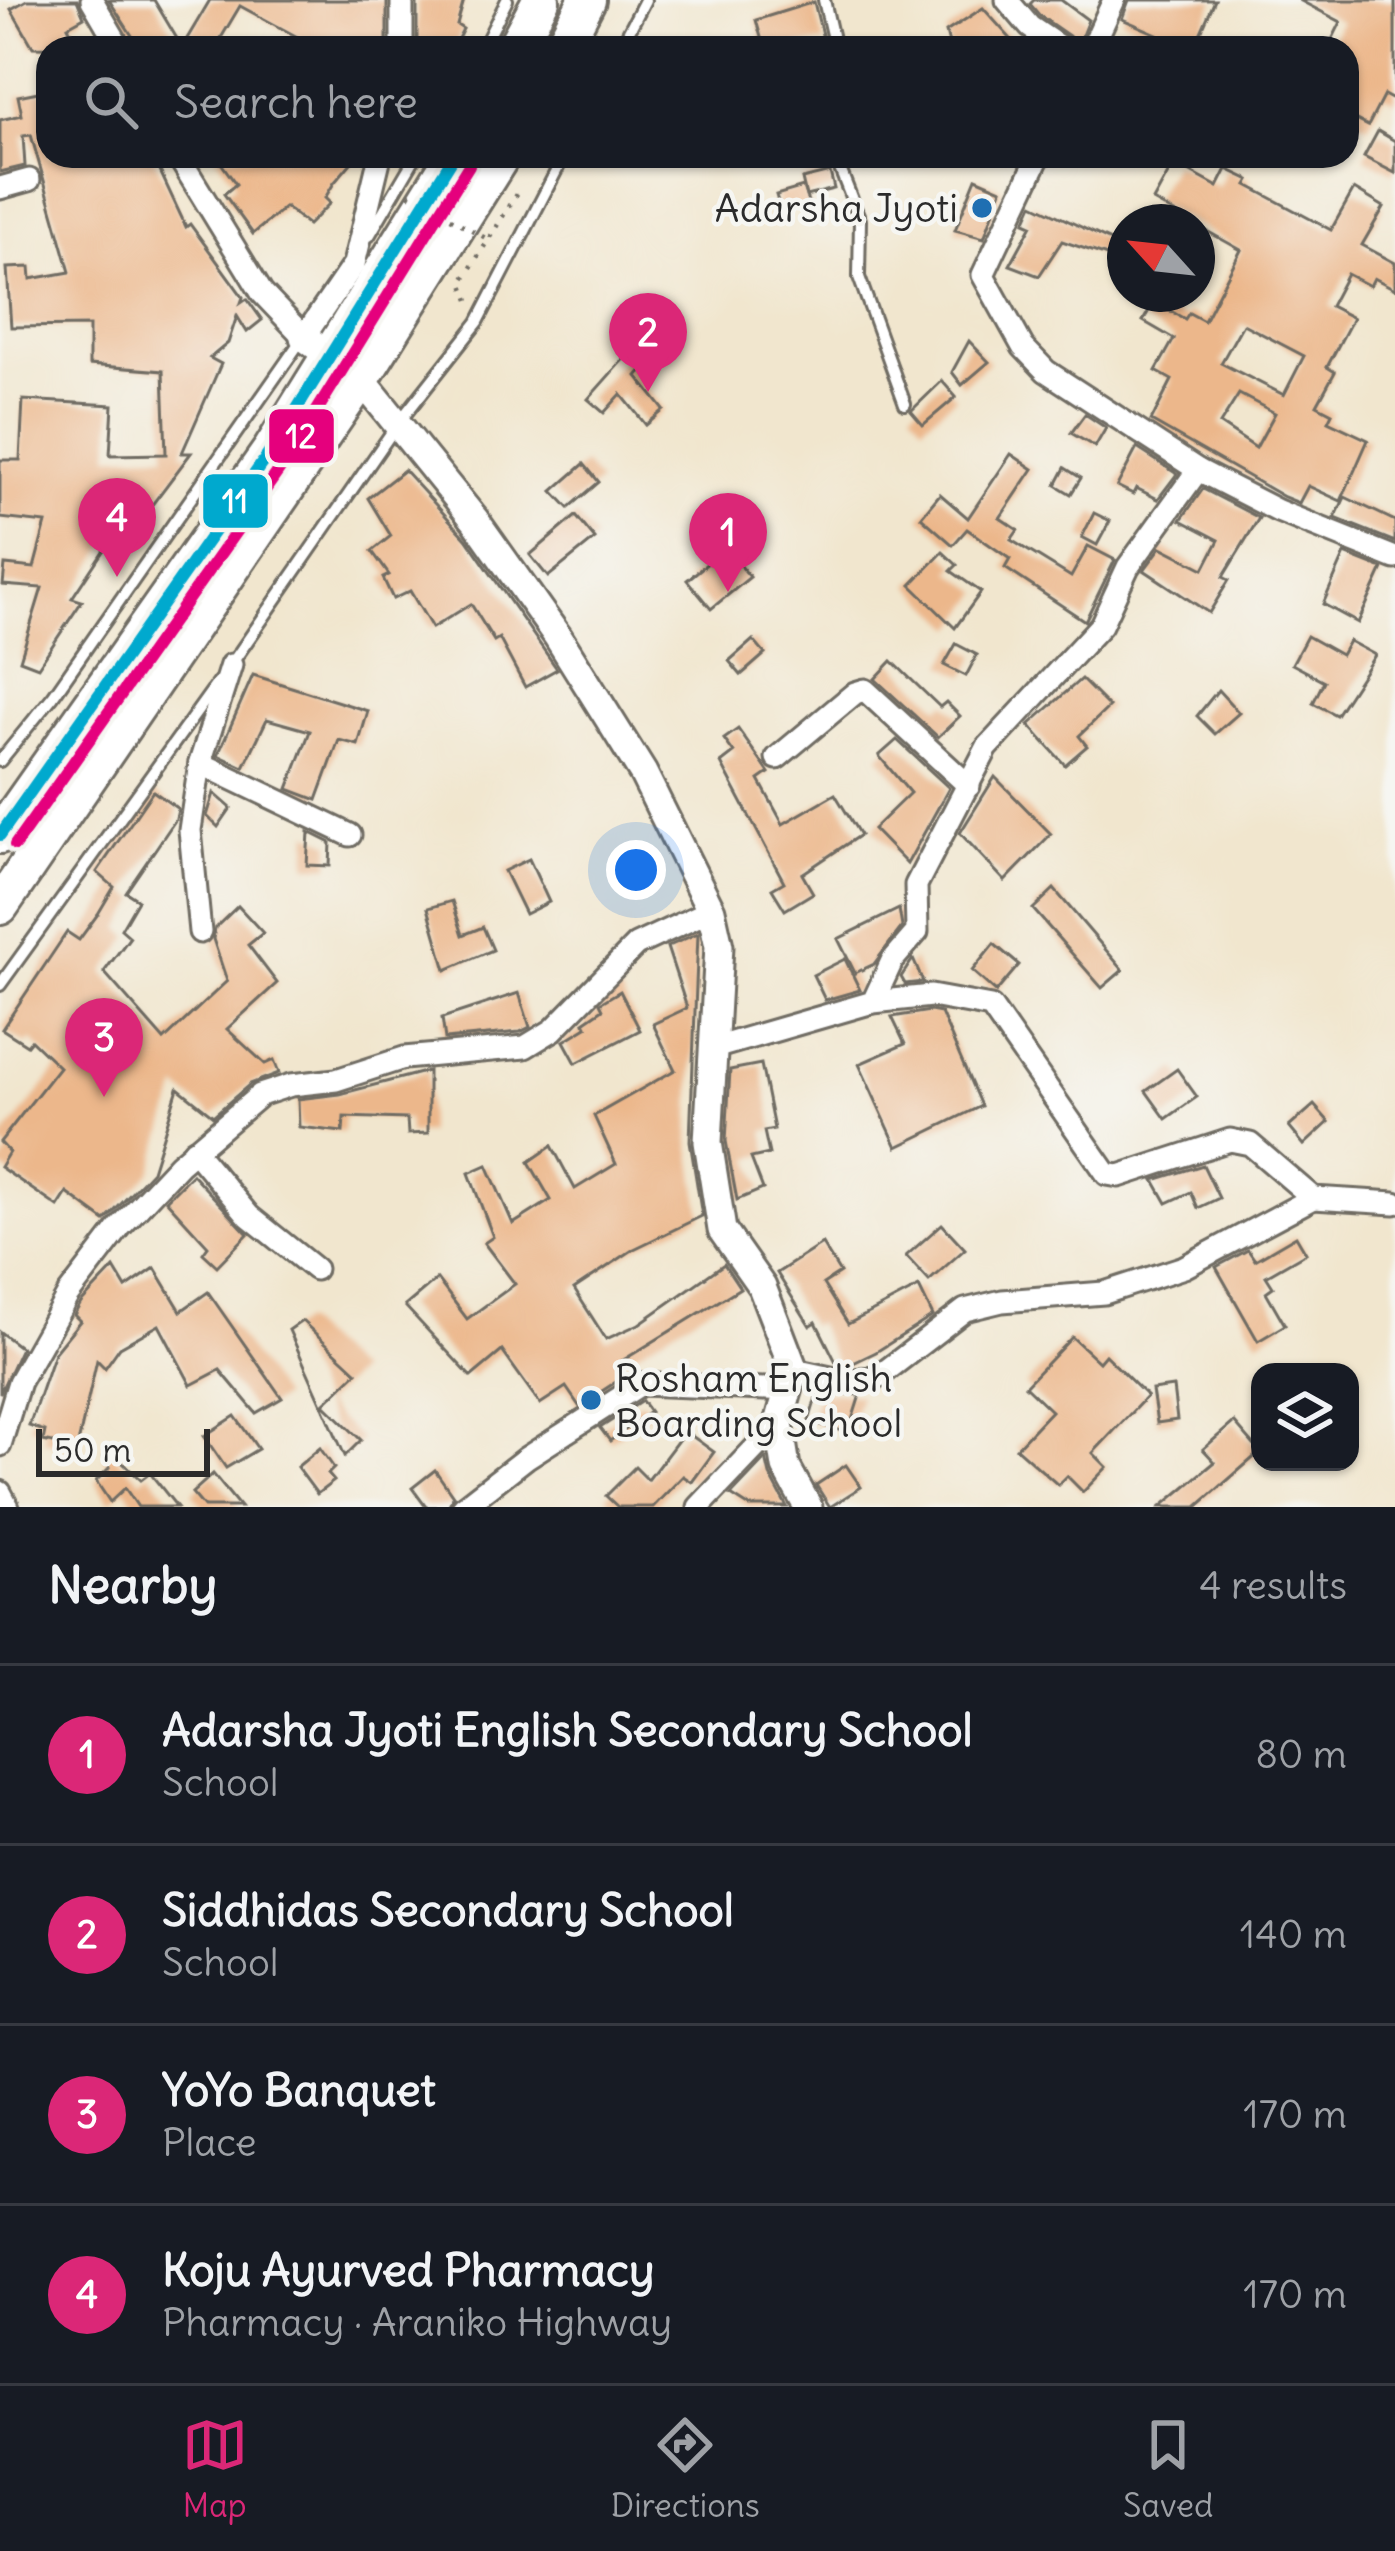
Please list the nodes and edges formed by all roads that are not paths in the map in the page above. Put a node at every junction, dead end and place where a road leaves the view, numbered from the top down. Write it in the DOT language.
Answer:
graph roads {
  1 [pos="92,0"];
  2 [pos="402,0"];
  3 [pos="507,0"];
  4 [pos="542,0"];
  5 [pos="587,0"];
  6 [pos="645,0"];
  7 [pos="824,0"];
  8 [pos="1007,0"];
  9 [pos="1114,0"];
  10 [pos="113,36"];
  11 [pos="402,36"];
  12 [pos="489,36"];
  13 [pos="522,36"];
  14 [pos="568,36"];
  15 [pos="626,36"];
  16 [pos="832,36"];
  17 [pos="1043,36"];
  18 [pos="1098,36"];
  19 [pos="185,168"];
  20 [pos="377,168"];
  21 [pos="409,168"];
  22 [pos="445,168"];
  23 [pos="494,168"];
  24 [pos="559,168"];
  25 [pos="840,168"];
  26 [pos="1033,168"];
  27 [pos="29,179"];
  28 [pos="0,188"];
  29 [pos="354,264"];
  30 [pos="316,347"];
  31 [pos="361,380"];
  32 [pos="905,404"];
  33 [pos="396,426"];
  34 [pos="1198,470"];
  35 [pos="1395,558"];
  36 [pos="231,665"];
  37 [pos="777,758"];
  38 [pos="0,761"];
  39 [pos="200,763"];
  40 [pos="969,786"];
  41 [pos="350,835"];
  42 [pos="0,836"];
  43 [pos="0,906"];
  44 [pos="710,910"];
  45 [pos="200,932"];
  46 [pos="0,985"];
  47 [pos="873,1002"];
  48 [pos="714,1048"];
  49 [pos="194,1150"];
  50 [pos="1313,1198"];
  51 [pos="1395,1203"];
  52 [pos="315,1269"];
  53 [pos="792,1380"];
  54 [pos="779,1423"];
  55 [pos="0,1445"];
  56 [pos="0,1492"];
  57 [pos="8,1507"];
  58 [pos="463,1507"];
  59 [pos="699,1507"];
  60 [pos="808,1507"];
  1 -- 10 [label="street"];
  2 -- 11 [label="street"];
  3 -- 12 [label="lane"];
  4 -- 13 [label="highway"];
  5 -- 14 [label="highway"];
  6 -- 15 [label="lane"];
  7 -- 16 [label="lane"];
  8 -- 17 [label="street"];
  9 -- 18 [label="street"];
  19 -- 30 [label="street"];
  20 -- 29 [label="street"];
  21 -- 29 [label="lane"];
  22 -- 30 [label="highway"];
  23 -- 31 [label="highway"];
  24 -- 33 [label="lane"];
  25 -- 32 [label="lane"];
  26 -- 34 [label="street"];
  27 -- 28 [label="street"];
  29 -- 30 [label="street"];
  30 -- 31 [label="main road"];
  30 -- 38 [label="lane"];
  30 -- 42 [label="highway"];
  31 -- 33 [label="main road"];
  31 -- 43 [label="highway"];
  33 -- 36 [label="lane"];
  33 -- 44 [label="main road"];
  34 -- 35 [label="street"];
  34 -- 40 [label="street"];
  36 -- 39 [label="street"];
  36 -- 46 [label="lane"];
  37 -- 40 [label="street"];
  39 -- 41 [label="street"];
  39 -- 45 [label="street"];
  40 -- 47 [label="street"];
  44 -- 48 [label="main road"];
  44 -- 49 [label="street"];
  47 -- 48 [label="street"];
  47 -- 50 [label="street"];
  48 -- 53 [label="main road"];
  49 -- 52 [label="street"];
  49 -- 55 [label="street"];
  50 -- 51 [label="street"];
  50 -- 53 [label="street"];
  53 -- 54 [label="main road"];
  53 -- 58 [label="street"];
  54 -- 59 [label="street"];
  54 -- 60 [label="main road"];
  56 -- 57 [label="street"];
}
